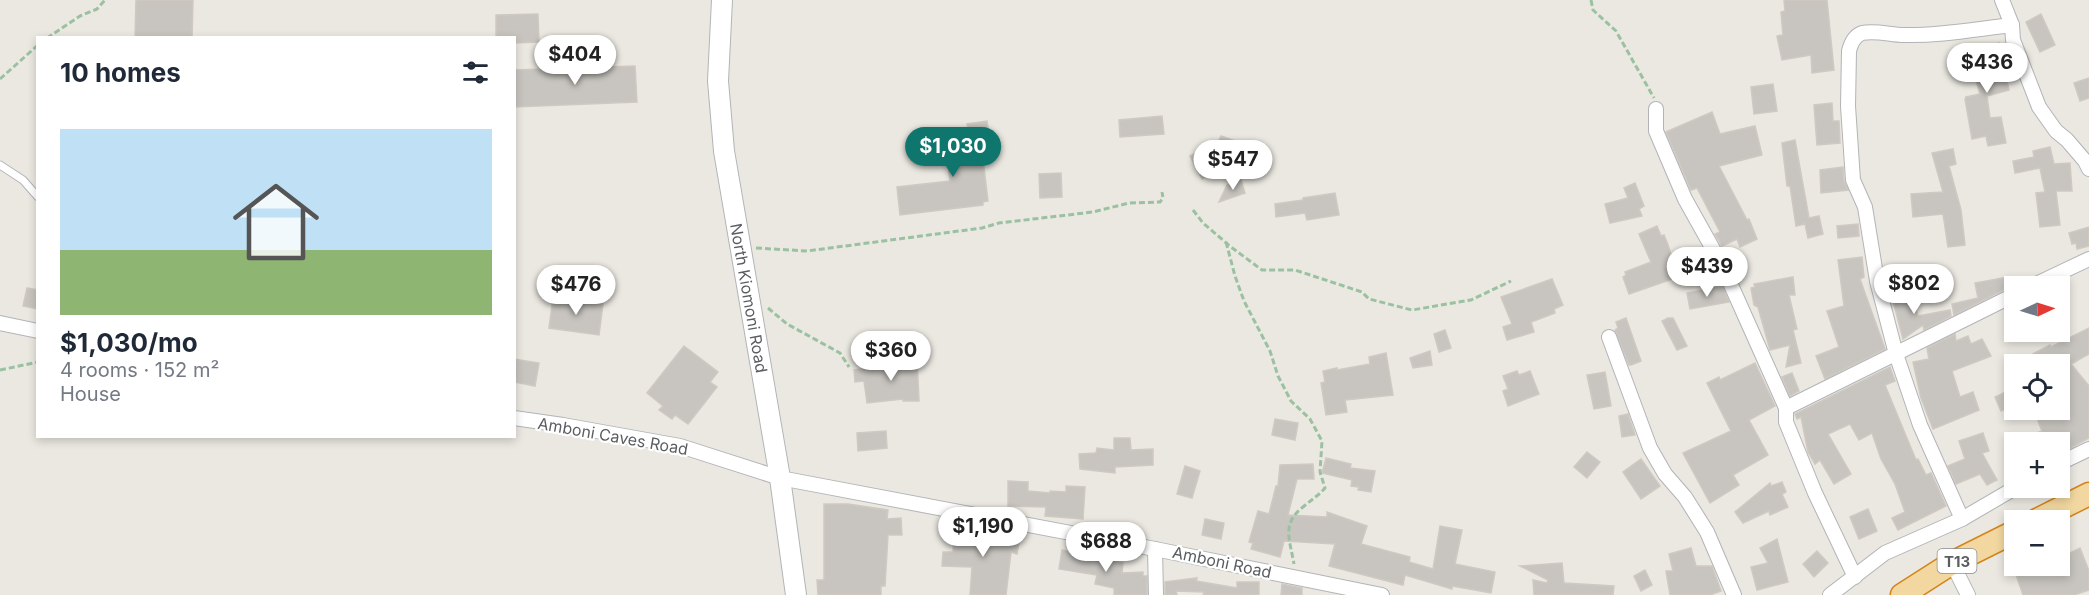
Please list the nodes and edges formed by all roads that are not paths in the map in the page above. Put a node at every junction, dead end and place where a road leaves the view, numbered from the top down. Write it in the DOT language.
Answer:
graph roads {
  1 [pos="722,0"];
  2 [pos="2002,0"];
  3 [pos="2012,26"];
  4 [pos="1656,110"];
  5 [pos="0,165"];
  6 [pos="2089,169"];
  7 [pos="36,195"];
  8 [pos="2089,259"];
  9 [pos="2053,276"];
  10 [pos="2004,300"];
  11 [pos="0,323"];
  12 [pos="36,331"];
  13 [pos="1609,337"];
  14 [pos="1896,354"];
  15 [pos="1786,408"];
  16 [pos="516,418"];
  17 [pos="2089,449"];
  18 [pos="2070,458"];
  19 [pos="780,478"];
  20 [pos="2004,494"];
  21 [pos="2089,494"];
  22 [pos="2057,510"];
  23 [pos="1962,519"];
  24 [pos="2004,537"];
  25 [pos="1155,549"];
  26 [pos="1952,563"];
  27 [pos="1855,577"];
  28 [pos="795,595"];
  29 [pos="1156,595"];
  30 [pos="1382,595"];
  31 [pos="1734,595"];
  32 [pos="1830,595"];
  33 [pos="1902,595"];
  34 [pos="1968,595"];
  1 -- 19 [label="main road, North Kiomoni Road"];
  2 -- 3 [label="street"];
  3 -- 6 [label="street"];
  3 -- 14 [label="street"];
  4 -- 15 [label="street"];
  5 -- 7 [label="lane"];
  8 -- 9 [label="street"];
  10 -- 14 [label="street"];
  11 -- 12 [label="street"];
  13 -- 31 [label="street"];
  14 -- 15 [label="street"];
  14 -- 23 [label="street"];
  15 -- 27 [label="street"];
  16 -- 19 [label="street, Amboni Caves Road"];
  17 -- 18 [label="street"];
  19 -- 25 [label="street, Amboni Road"];
  19 -- 28 [label="main road, North Kiomoni Road"];
  20 -- 23 [label="street"];
  21 -- 22 [label="highway"];
  23 -- 27 [label="street"];
  24 -- 26 [label="highway, T13"];
  25 -- 29 [label="street"];
  25 -- 30 [label="street, Amboni Road"];
  26 -- 33 [label="highway, T13"];
  26 -- 34 [label="street"];
  27 -- 32 [label="street"];
}
